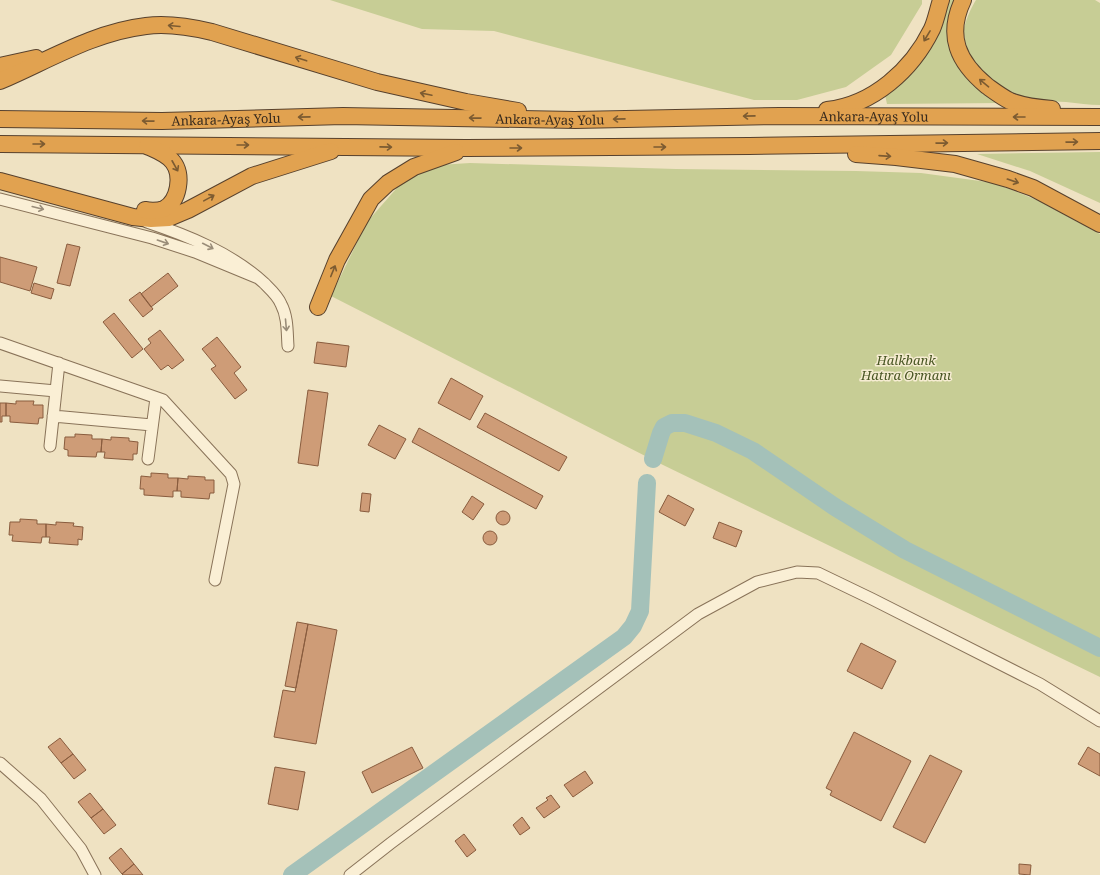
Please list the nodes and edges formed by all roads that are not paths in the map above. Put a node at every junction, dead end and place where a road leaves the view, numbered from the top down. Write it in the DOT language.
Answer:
graph roads {
  1 [pos="941,0"];
  2 [pos="963,0"];
  3 [pos="66,50"];
  4 [pos="0,66"];
  5 [pos="0,81"];
  6 [pos="1100,110"];
  7 [pos="780,116"];
  8 [pos="1100,117"];
  9 [pos="0,119"];
  10 [pos="575,120"];
  11 [pos="1100,141"];
  12 [pos="0,144"];
  13 [pos="143,145"];
  14 [pos="348,146"];
  15 [pos="749,146"];
  16 [pos="466,148"];
  17 [pos="0,174"];
  18 [pos="0,181"];
  19 [pos="0,199"];
  20 [pos="133,217"];
  21 [pos="1100,224"];
  22 [pos="258,278"];
  23 [pos="318,307"];
  24 [pos="0,343"];
  25 [pos="288,346"];
  26 [pos="59,363"];
  27 [pos="0,386"];
  28 [pos="56,391"];
  29 [pos="156,398"];
  30 [pos="53,416"];
  31 [pos="152,425"];
  32 [pos="50,446"];
  33 [pos="148,459"];
  34 [pos="215,580"];
  35 [pos="1100,721"];
  36 [pos="0,763"];
  37 [pos="95,875"];
  38 [pos="350,875"];
  1 -- 7 [label="highway, one-way"];
  6 -- 2 [label="highway, one-way"];
  3 -- 4 [label="highway"];
  3 -- 5 [label="highway"];
  10 -- 3 [label="highway, one-way"];
  8 -- 7 [label="highway, Ankara-Ayaş Yolu, one-way"];
  7 -- 10 [label="highway, Ankara-Ayaş Yolu, one-way"];
  10 -- 9 [label="highway, Ankara-Ayaş Yolu, one-way"];
  15 -- 11 [label="highway, Ankara-Ayaş Yolu, one-way"];
  12 -- 13 [label="highway, Ankara-Ayaş Yolu, one-way"];
  13 -- 14 [label="highway, Ankara-Ayaş Yolu, one-way"];
  13 -- 17 [label="highway, one-way"];
  14 -- 16 [label="highway, Ankara-Ayaş Yolu, one-way"];
  20 -- 14 [label="highway, one-way"];
  16 -- 15 [label="highway, Ankara-Ayaş Yolu, one-way"];
  15 -- 21 [label="highway, one-way"];
  23 -- 16 [label="highway, one-way"];
  18 -- 20 [label="highway"];
  19 -- 22 [label="street, one-way"];
  20 -- 22 [label="street, one-way"];
  22 -- 25 [label="street, one-way"];
  24 -- 26 [label="street"];
  26 -- 28 [label="street"];
  26 -- 29 [label="street"];
  27 -- 28 [label="street"];
  28 -- 30 [label="street"];
  29 -- 31 [label="street"];
  29 -- 34 [label="street"];
  30 -- 31 [label="street"];
  30 -- 32 [label="street"];
  31 -- 33 [label="street"];
  35 -- 38 [label="street"];
  36 -- 37 [label="street"];
}
